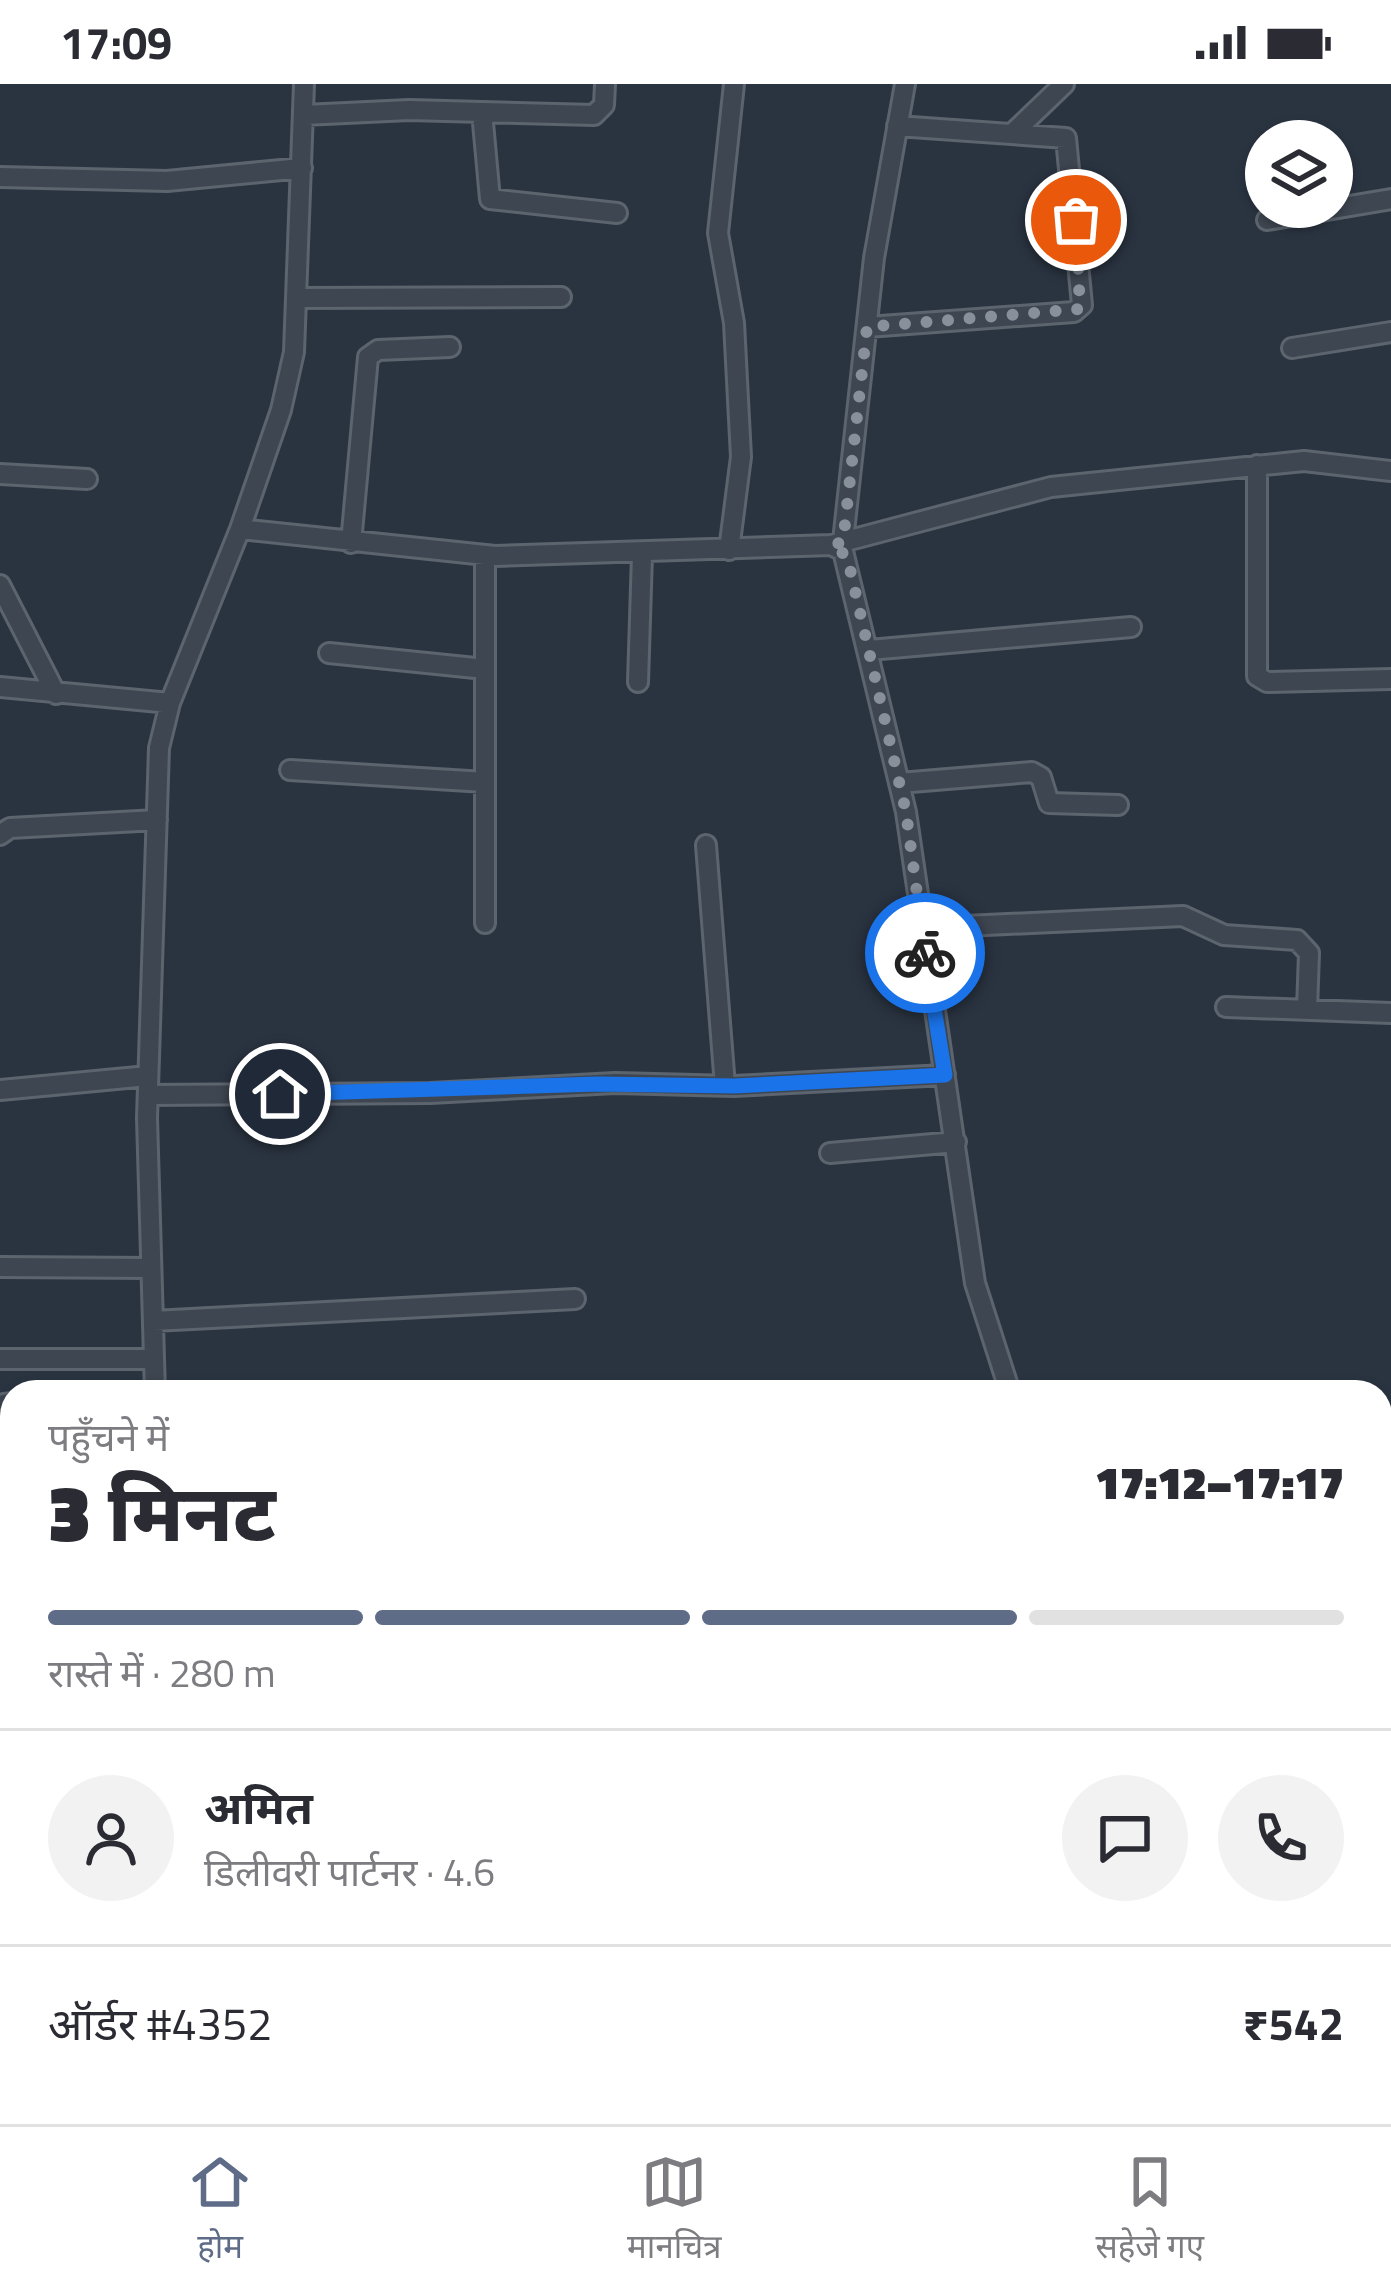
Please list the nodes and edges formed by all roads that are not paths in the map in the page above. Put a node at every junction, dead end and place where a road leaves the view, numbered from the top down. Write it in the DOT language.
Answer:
graph roads {
  1 [pos="304,84"];
  2 [pos="605,84"];
  3 [pos="734,84"];
  4 [pos="905,84"];
  5 [pos="1064,84"];
  6 [pos="482,112"];
  7 [pos="304,115"];
  8 [pos="897,126"];
  9 [pos="1014,132"];
  10 [pos="302,168"];
  11 [pos="0,177"];
  12 [pos="1391,199"];
  13 [pos="1353,205"];
  14 [pos="617,213"];
  15 [pos="561,297"];
  16 [pos="299,298"];
  17 [pos="867,327"];
  18 [pos="1391,332"];
  19 [pos="450,347"];
  20 [pos="1292,348"];
  21 [pos="1257,465"];
  22 [pos="1391,471"];
  23 [pos="0,474"];
  24 [pos="87,479"];
  25 [pos="240,529"];
  26 [pos="351,543"];
  27 [pos="837,543"];
  28 [pos="729,550"];
  29 [pos="485,555"];
  30 [pos="641,555"];
  31 [pos="1,587"];
  32 [pos="1131,627"];
  33 [pos="869,650"];
  34 [pos="329,652"];
  35 [pos="485,669"];
  36 [pos="1391,679"];
  37 [pos="638,682"];
  38 [pos="0,687"];
  39 [pos="56,694"];
  40 [pos="170,703"];
  41 [pos="290,770"];
  42 [pos="485,782"];
  43 [pos="899,783"];
  44 [pos="1118,805"];
  45 [pos="157,820"];
  46 [pos="0,835"];
  47 [pos="706,845"];
  48 [pos="485,923"];
  49 [pos="922,928"];
  50 [pos="1226,1007"];
  51 [pos="1307,1010"];
  52 [pos="1391,1013"];
  53 [pos="945,1075"];
  54 [pos="148,1086"];
  55 [pos="725,1086"];
  56 [pos="0,1090"];
  57 [pos="956,1142"];
  58 [pos="830,1153"];
  59 [pos="0,1267"];
  60 [pos="151,1268"];
  61 [pos="575,1299"];
  62 [pos="153,1322"];
  63 [pos="0,1359"];
  64 [pos="154,1359"];
  65 [pos="155,1380"];
  66 [pos="1006,1380"];
  1 -- 7 [label="street"];
  2 -- 6 [label="street"];
  3 -- 28 [label="street"];
  4 -- 8 [label="street"];
  5 -- 9 [label="street"];
  6 -- 7 [label="street"];
  6 -- 14 [label="street"];
  7 -- 10 [label="street"];
  8 -- 9 [label="street"];
  8 -- 17 [label="street"];
  9 -- 17 [label="street"];
  10 -- 11 [label="street"];
  10 -- 16 [label="street"];
  12 -- 13 [label="street"];
  15 -- 16 [label="street"];
  16 -- 25 [label="street"];
  17 -- 27 [label="street"];
  18 -- 20 [label="street"];
  19 -- 26 [label="street"];
  21 -- 22 [label="street"];
  21 -- 27 [label="street"];
  21 -- 36 [label="street"];
  23 -- 24 [label="street"];
  25 -- 26 [label="street"];
  25 -- 40 [label="street"];
  26 -- 29 [label="street"];
  27 -- 28 [label="street"];
  27 -- 33 [label="street"];
  28 -- 30 [label="street"];
  29 -- 30 [label="street"];
  29 -- 35 [label="street"];
  30 -- 37 [label="street"];
  31 -- 39 [label="street"];
  32 -- 33 [label="street"];
  33 -- 43 [label="street"];
  34 -- 35 [label="street"];
  35 -- 42 [label="street"];
  38 -- 39 [label="street"];
  39 -- 40 [label="street"];
  40 -- 45 [label="street"];
  41 -- 42 [label="street"];
  42 -- 48 [label="street"];
  43 -- 44 [label="street"];
  43 -- 49 [label="street"];
  45 -- 46 [label="street"];
  45 -- 54 [label="street"];
  47 -- 55 [label="street"];
  49 -- 51 [label="street"];
  49 -- 53 [label="street"];
  50 -- 51 [label="street"];
  51 -- 52 [label="street"];
  53 -- 55 [label="street"];
  53 -- 57 [label="street"];
  54 -- 55 [label="street"];
  54 -- 56 [label="street"];
  54 -- 60 [label="street"];
  57 -- 58 [label="street"];
  57 -- 66 [label="street"];
  59 -- 60 [label="street"];
  60 -- 62 [label="street"];
  61 -- 62 [label="street"];
  62 -- 64 [label="street"];
  63 -- 64 [label="street"];
  64 -- 65 [label="street"];
}
